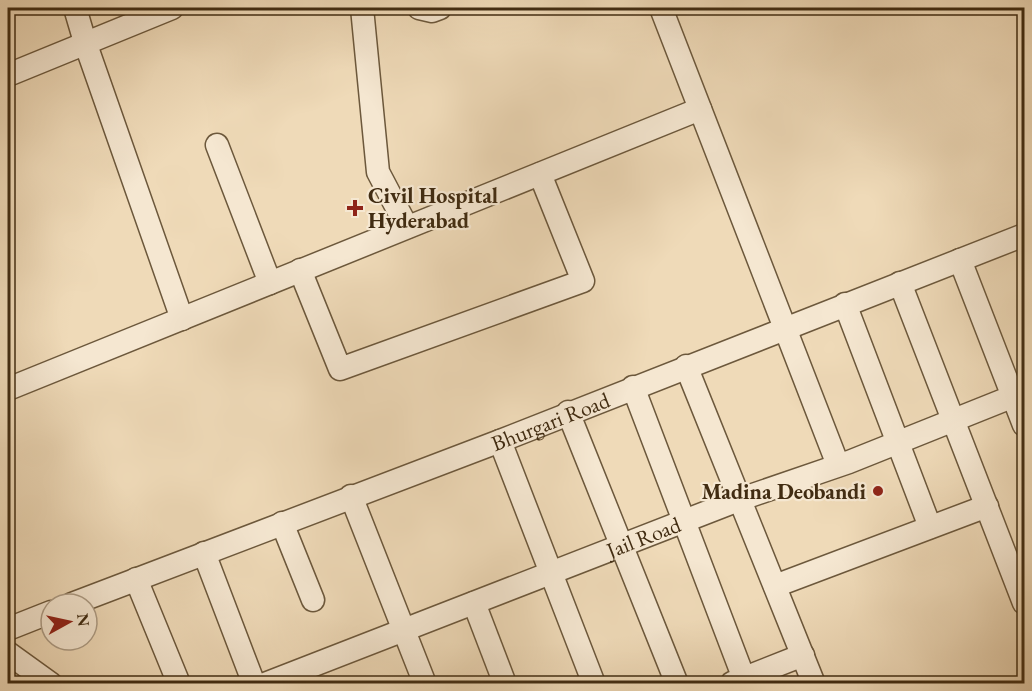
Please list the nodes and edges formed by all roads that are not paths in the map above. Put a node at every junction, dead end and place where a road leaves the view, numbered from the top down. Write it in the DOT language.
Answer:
graph roads {
  1 [pos="75,8"];
  2 [pos="362,8"];
  3 [pos="419,8"];
  4 [pos="440,8"];
  5 [pos="661,8"];
  6 [pos="164,9"];
  7 [pos="125,16"];
  8 [pos="85,42"];
  9 [pos="8,75"];
  10 [pos="700,109"];
  11 [pos="217,145"];
  12 [pos="540,174"];
  13 [pos="407,227"];
  14 [pos="1024,236"];
  15 [pos="960,260"];
  16 [pos="300,270"];
  17 [pos="270,283"];
  18 [pos="900,283"];
  19 [pos="845,304"];
  20 [pos="182,319"];
  21 [pos="784,327"];
  22 [pos="686,366"];
  23 [pos="633,387"];
  24 [pos="8,389"];
  25 [pos="1019,395"];
  26 [pos="568,412"];
  27 [pos="954,420"];
  28 [pos="1024,425"];
  29 [pos="500,441"];
  30 [pos="897,442"];
  31 [pos="838,465"];
  32 [pos="351,496"];
  33 [pos="741,499"];
  34 [pos="987,506"];
  35 [pos="684,521"];
  36 [pos="282,523"];
  37 [pos="930,527"];
  38 [pos="622,545"];
  39 [pos="204,553"];
  40 [pos="551,573"];
  41 [pos="136,579"];
  42 [pos="775,586"];
  43 [pos="1022,591"];
  44 [pos="99,593"];
  45 [pos="313,600"];
  46 [pos="474,603"];
  47 [pos="39,617"];
  48 [pos="8,629"];
  49 [pos="404,630"];
  50 [pos="8,652"];
  51 [pos="803,655"];
  52 [pos="740,682"];
  53 [pos="51,684"];
  54 [pos="179,684"];
  55 [pos="254,684"];
  56 [pos="265,684"];
  57 [pos="425,684"];
  58 [pos="505,684"];
  59 [pos="594,684"];
  60 [pos="677,684"];
  61 [pos="814,684"];
  1 -- 8 [label="street"];
  2 -- 13 [label="street"];
  3 -- 4 [label="street"];
  5 -- 10 [label="street"];
  6 -- 7 [label="street"];
  7 -- 8 [label="street"];
  8 -- 9 [label="street"];
  8 -- 20 [label="street"];
  10 -- 12 [label="street"];
  10 -- 21 [label="street"];
  11 -- 17 [label="street"];
  12 -- 13 [label="street"];
  12 -- 16 [label="street"];
  13 -- 16 [label="street"];
  14 -- 15 [label="street, Bhurgari Road"];
  15 -- 18 [label="street, Bhurgari Road"];
  15 -- 25 [label="street"];
  16 -- 17 [label="street"];
  17 -- 20 [label="street"];
  18 -- 19 [label="street, Bhurgari Road"];
  18 -- 27 [label="street"];
  19 -- 21 [label="street, Bhurgari Road"];
  19 -- 30 [label="street"];
  20 -- 24 [label="street"];
  21 -- 22 [label="street, Bhurgari Road"];
  21 -- 31 [label="street"];
  22 -- 23 [label="street, Bhurgari Road"];
  22 -- 33 [label="street"];
  23 -- 26 [label="street, Bhurgari Road"];
  23 -- 35 [label="street"];
  25 -- 27 [label="street, Jail Road"];
  25 -- 28 [label="street"];
  26 -- 29 [label="street, Bhurgari Road"];
  26 -- 38 [label="street"];
  27 -- 30 [label="street, Jail Road"];
  27 -- 34 [label="street"];
  29 -- 32 [label="street, Bhurgari Road"];
  29 -- 40 [label="street"];
  30 -- 31 [label="street, Jail Road"];
  30 -- 37 [label="street"];
  31 -- 33 [label="street, Jail Road"];
  32 -- 36 [label="street, Bhurgari Road"];
  32 -- 49 [label="street"];
  33 -- 35 [label="street, Jail Road"];
  33 -- 42 [label="street"];
  34 -- 37 [label="street"];
  34 -- 43 [label="street"];
  35 -- 38 [label="street, Jail Road"];
  35 -- 52 [label="street"];
  36 -- 39 [label="street, Bhurgari Road"];
  36 -- 45 [label="street"];
  37 -- 42 [label="street"];
  38 -- 40 [label="street, Jail Road"];
  38 -- 60 [label="street"];
  39 -- 41 [label="street, Bhurgari Road"];
  39 -- 55 [label="street"];
  40 -- 46 [label="street, Jail Road"];
  40 -- 59 [label="street"];
  41 -- 44 [label="street, Bhurgari Road"];
  41 -- 54 [label="street"];
  42 -- 51 [label="street"];
  46 -- 49 [label="street, Jail Road"];
  46 -- 58 [label="street"];
  47 -- 48 [label="street"];
  49 -- 56 [label="street, Jail Road"];
  49 -- 57 [label="street"];
  50 -- 53 [label="street"];
  51 -- 52 [label="street"];
  51 -- 61 [label="street"];
}
